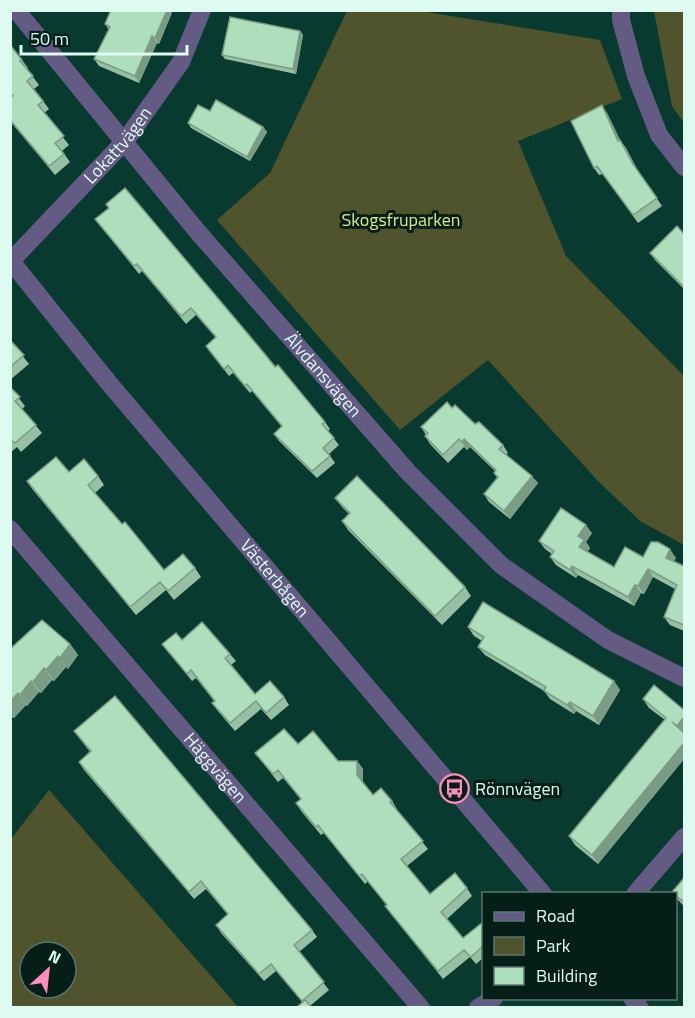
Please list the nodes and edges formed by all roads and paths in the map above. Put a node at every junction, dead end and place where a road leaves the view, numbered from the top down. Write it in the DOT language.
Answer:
graph roads {
  1 [pos="16,10"];
  2 [pos="202,10"];
  3 [pos="621,10"];
  4 [pos="125,141"];
  5 [pos="684,167"];
  6 [pos="11,261"];
  7 [pos="12,535"];
  8 [pos="684,678"];
  9 [pos="684,837"];
  10 [pos="541,892"];
  11 [pos="637,892"];
  12 [pos="492,1000"];
  13 [pos="421,1008"];
  14 [pos="478,1008"];
  1 -- 4 [label="street, Älvdansvägen"];
  2 -- 4 [label="street, Lokattvägen"];
  3 -- 5 [label="street"];
  4 -- 6 [label="street, Lokattvägen"];
  4 -- 8 [label="street, Älvdansvägen"];
  6 -- 10 [label="street, Västerbågen"];
  7 -- 13 [label="street, Häggvägen"];
  9 -- 11 [label="street"];
  12 -- 14 [label="street"];
}
